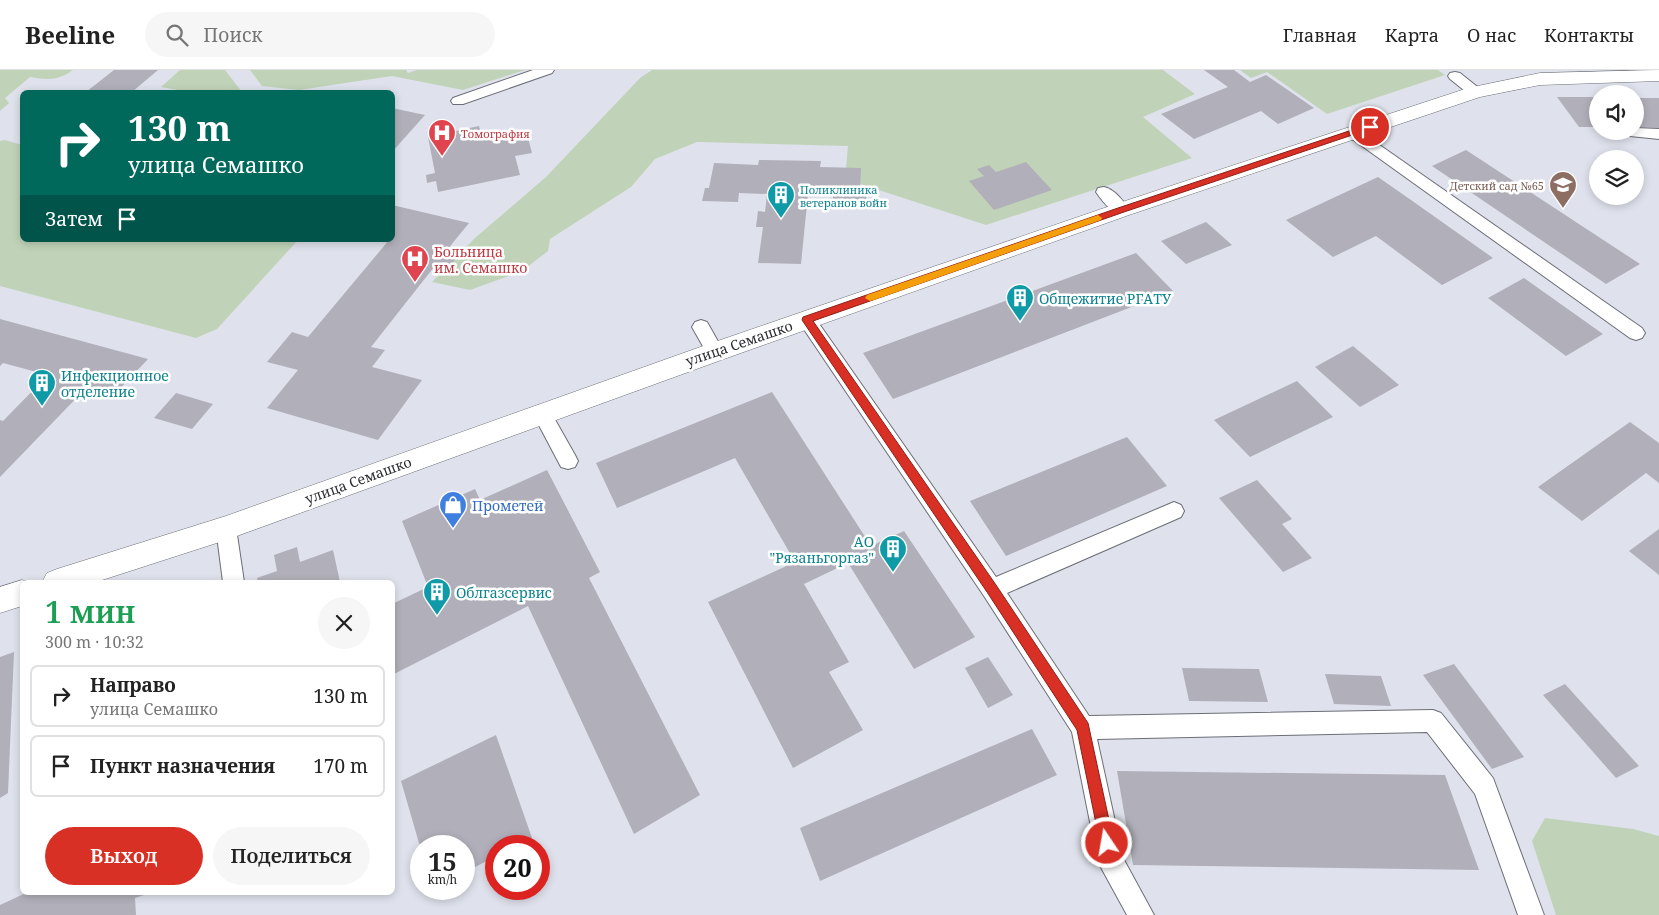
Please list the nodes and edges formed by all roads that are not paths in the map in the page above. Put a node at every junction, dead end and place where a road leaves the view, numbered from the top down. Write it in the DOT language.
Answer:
graph roads {
  1 [pos="547,70"];
  2 [pos="1659,75"];
  3 [pos="1455,76"];
  4 [pos="1475,92"];
  5 [pos="458,101"];
  6 [pos="1353,132"];
  7 [pos="1644,133"];
  8 [pos="1659,134"];
  9 [pos="1104,192"];
  10 [pos="1121,210"];
  11 [pos="807,320"];
  12 [pos="701,327"];
  13 [pos="1636,333"];
  14 [pos="714,352"];
  15 [pos="542,414"];
  16 [pos="568,461"];
  17 [pos="1174,511"];
  18 [pos="226,528"];
  19 [pos="63,580"];
  20 [pos="234,580"];
  21 [pos="992,588"];
  22 [pos="20,595"];
  23 [pos="0,600"];
  24 [pos="1083,728"];
  25 [pos="1140,915"];
  26 [pos="1532,915"];
  1 -- 5 [label="lane"];
  2 -- 4 [label="street, улица Семашко"];
  3 -- 4 [label="lane"];
  4 -- 6 [label="street, улица Семашко"];
  6 -- 10 [label="street, улица Семашко"];
  6 -- 13 [label="lane"];
  7 -- 8 [label="lane"];
  9 -- 10 [label="lane"];
  10 -- 11 [label="street, улица Семашко"];
  11 -- 14 [label="street, улица Семашко"];
  11 -- 21 [label="lane"];
  12 -- 14 [label="lane"];
  14 -- 15 [label="street, улица Семашко"];
  15 -- 16 [label="lane"];
  15 -- 18 [label="street, улица Семашко"];
  17 -- 21 [label="lane"];
  18 -- 19 [label="street, улица Семашко"];
  18 -- 20 [label="lane"];
  21 -- 24 [label="lane"];
  22 -- 23 [label="street"];
  24 -- 25 [label="lane"];
  24 -- 26 [label="lane"];
}
